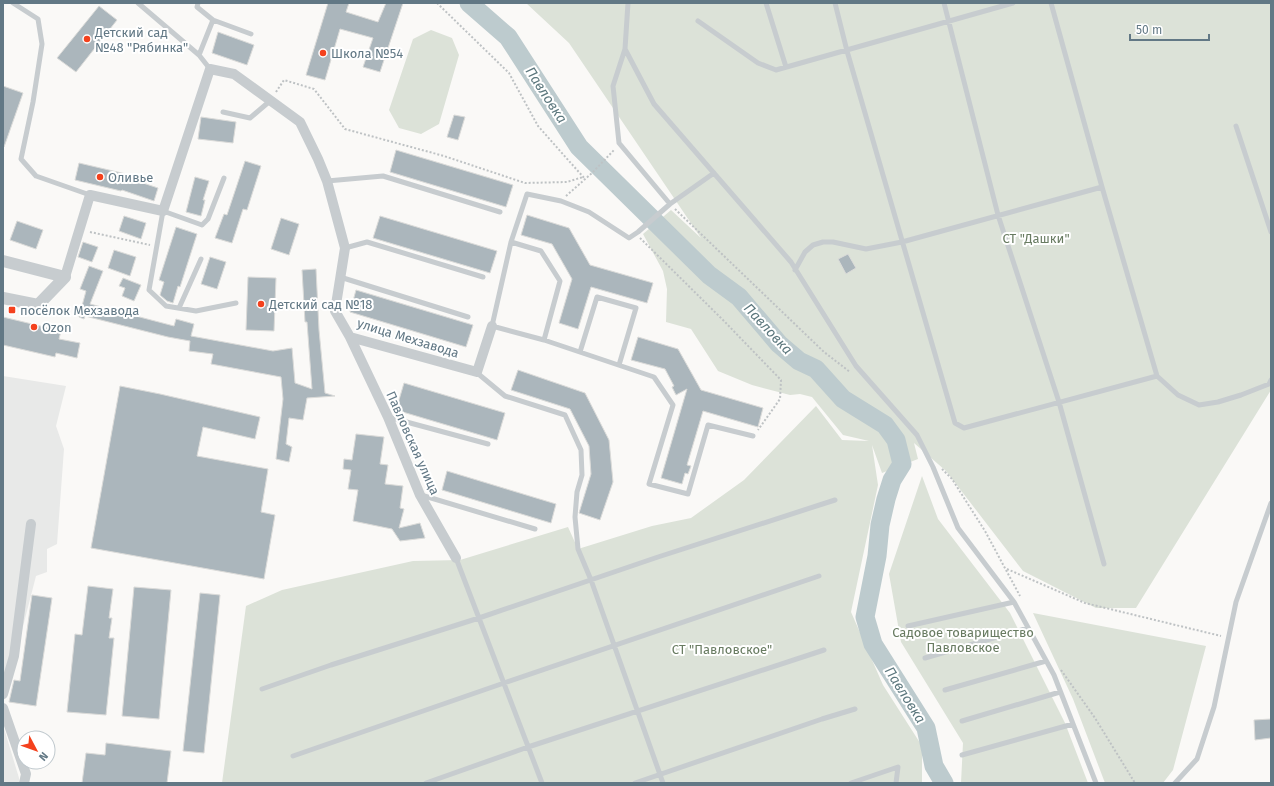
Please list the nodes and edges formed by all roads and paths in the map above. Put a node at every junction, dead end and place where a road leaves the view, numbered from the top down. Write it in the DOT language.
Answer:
graph roads {
  1 [pos="13,3"];
  2 [pos="138,3"];
  3 [pos="198,3"];
  4 [pos="437,3"];
  5 [pos="628,3"];
  6 [pos="766,3"];
  7 [pos="835,3"];
  8 [pos="944,3"];
  9 [pos="1013,3"];
  10 [pos="1051,3"];
  11 [pos="213,20"];
  12 [pos="698,21"];
  13 [pos="948,21"];
  14 [pos="251,34"];
  15 [pos="625,49"];
  16 [pos="847,51"];
  17 [pos="198,55"];
  18 [pos="786,67"];
  19 [pos="210,69"];
  20 [pos="270,101"];
  21 [pos="223,112"];
  22 [pos="1236,126"];
  23 [pos="610,155"];
  24 [pos="714,173"];
  25 [pos="224,178"];
  26 [pos="584,178"];
  27 [pos="327,182"];
  28 [pos="1102,187"];
  29 [pos="90,195"];
  30 [pos="561,200"];
  31 [pos="670,204"];
  32 [pos="163,211"];
  33 [pos="500,212"];
  34 [pos="998,215"];
  35 [pos="79,230"];
  36 [pos="1271,232"];
  37 [pos="637,233"];
  38 [pos="511,242"];
  39 [pos="902,242"];
  40 [pos="157,246"];
  41 [pos="345,248"];
  42 [pos="200,259"];
  43 [pos="3,261"];
  44 [pos="795,270"];
  45 [pos="65,277"];
  46 [pos="340,277"];
  47 [pos="483,277"];
  48 [pos="3,298"];
  49 [pos="236,303"];
  50 [pos="179,308"];
  51 [pos="468,317"];
  52 [pos="492,326"];
  53 [pos="350,337"];
  54 [pos="544,340"];
  55 [pos="580,352"];
  56 [pos="619,365"];
  57 [pos="476,372"];
  58 [pos="855,376"];
  59 [pos="1157,376"];
  60 [pos="1271,380"];
  61 [pos="1059,402"];
  62 [pos="388,417"];
  63 [pos="753,436"];
  64 [pos="488,444"];
  65 [pos="938,464"];
  66 [pos="420,495"];
  67 [pos="835,500"];
  68 [pos="1271,503"];
  69 [pos="31,524"];
  70 [pos="535,529"];
  71 [pos="456,558"];
  72 [pos="1104,564"];
  73 [pos="1006,569"];
  74 [pos="819,576"];
  75 [pos="591,580"];
  76 [pos="1020,596"];
  77 [pos="1014,602"];
  78 [pos="479,618"];
  79 [pos="908,626"];
  80 [pos="1028,628"];
  81 [pos="1228,637"];
  82 [pos="614,646"];
  83 [pos="824,650"];
  84 [pos="925,658"];
  85 [pos="1046,661"];
  86 [pos="1061,669"];
  87 [pos="504,683"];
  88 [pos="262,690"];
  89 [pos="945,690"];
  90 [pos="1060,692"];
  91 [pos="3,694"];
  92 [pos="3,708"];
  93 [pos="855,709"];
  94 [pos="638,711"];
  95 [pos="962,721"];
  96 [pos="1073,724"];
  97 [pos="528,747"];
  98 [pos="962,755"];
  99 [pos="293,756"];
  100 [pos="660,775"];
  101 [pos="24,783"];
  102 [pos="426,783"];
  103 [pos="542,783"];
  104 [pos="635,783"];
  105 [pos="663,783"];
  106 [pos="851,783"];
  107 [pos="896,783"];
  108 [pos="1096,783"];
  109 [pos="1135,783"];
  110 [pos="1175,783"];
  1 -- 29 [label="lane"];
  2 -- 17 [label="lane"];
  3 -- 11 [label="lane"];
  4 -- 26 [label="path"];
  5 -- 15 [label="lane"];
  6 -- 18 [label="lane"];
  7 -- 16 [label="lane"];
  8 -- 13 [label="lane"];
  9 -- 13 [label="lane"];
  10 -- 28 [label="lane"];
  11 -- 14 [label="lane"];
  11 -- 17 [label="lane"];
  12 -- 18 [label="lane"];
  13 -- 16 [label="lane"];
  13 -- 34 [label="lane"];
  15 -- 24 [label="lane"];
  15 -- 31 [label="lane"];
  16 -- 18 [label="lane"];
  16 -- 39 [label="lane"];
  17 -- 19 [label="lane"];
  19 -- 20 [label="street, улица Мехзавода"];
  19 -- 32 [label="street"];
  20 -- 21 [label="lane"];
  20 -- 26 [label="path"];
  20 -- 27 [label="street, улица Мехзавода"];
  22 -- 36 [label="lane"];
  23 -- 26 [label="path"];
  24 -- 31 [label="lane"];
  24 -- 44 [label="lane"];
  25 -- 32 [label="lane"];
  26 -- 30 [label="path"];
  27 -- 33 [label="lane"];
  27 -- 41 [label="street, улица Мехзавода"];
  28 -- 34 [label="lane"];
  28 -- 59 [label="lane"];
  29 -- 32 [label="street"];
  29 -- 35 [label="street"];
  30 -- 37 [label="lane"];
  30 -- 38 [label="lane"];
  31 -- 37 [label="lane"];
  31 -- 58 [label="path"];
  32 -- 40 [label="lane"];
  34 -- 39 [label="lane"];
  34 -- 61 [label="lane"];
  35 -- 40 [label="path"];
  35 -- 45 [label="street"];
  37 -- 63 [label="path"];
  38 -- 52 [label="lane"];
  38 -- 54 [label="lane"];
  39 -- 44 [label="lane"];
  39 -- 61 [label="lane"];
  40 -- 50 [label="lane"];
  41 -- 46 [label="street, улица Мехзавода"];
  41 -- 47 [label="lane"];
  42 -- 50 [label="lane"];
  43 -- 45 [label="street"];
  44 -- 77 [label="lane"];
  45 -- 48 [label="street"];
  46 -- 51 [label="lane"];
  46 -- 53 [label="street, улица Мехзавода"];
  49 -- 50 [label="lane"];
  52 -- 54 [label="lane"];
  52 -- 57 [label="street"];
  53 -- 57 [label="street, улица Мехзавода"];
  53 -- 62 [label="street, Павловская улица"];
  54 -- 55 [label="lane"];
  55 -- 56 [label="lane"];
  55 -- 56 [label="lane"];
  56 -- 63 [label="lane"];
  57 -- 75 [label="lane"];
  59 -- 60 [label="lane"];
  59 -- 61 [label="lane"];
  61 -- 72 [label="lane"];
  62 -- 64 [label="lane"];
  62 -- 66 [label="street, Павловская улица"];
  65 -- 73 [label="path"];
  66 -- 70 [label="lane"];
  66 -- 71 [label="street, Павловская улица"];
  67 -- 75 [label="lane"];
  68 -- 81 [label="lane"];
  69 -- 91 [label="street"];
  71 -- 78 [label="lane"];
  73 -- 76 [label="path"];
  73 -- 81 [label="path"];
  74 -- 82 [label="lane"];
  75 -- 78 [label="lane"];
  75 -- 82 [label="lane"];
  77 -- 79 [label="lane"];
  77 -- 80 [label="lane"];
  78 -- 87 [label="lane"];
  78 -- 88 [label="lane"];
  80 -- 84 [label="lane"];
  80 -- 85 [label="lane"];
  81 -- 110 [label="lane"];
  82 -- 87 [label="lane"];
  82 -- 94 [label="lane"];
  83 -- 94 [label="lane"];
  85 -- 89 [label="lane"];
  85 -- 90 [label="lane"];
  86 -- 109 [label="path"];
  87 -- 97 [label="lane"];
  87 -- 99 [label="lane"];
  90 -- 95 [label="lane"];
  90 -- 96 [label="lane"];
  92 -- 101 [label="street"];
  93 -- 100 [label="lane"];
  94 -- 97 [label="lane"];
  94 -- 100 [label="lane"];
  96 -- 98 [label="lane"];
  96 -- 108 [label="lane"];
  97 -- 102 [label="lane"];
  97 -- 103 [label="lane"];
  100 -- 104 [label="lane"];
  100 -- 105 [label="lane"];
  106 -- 107 [label="lane"];
}
